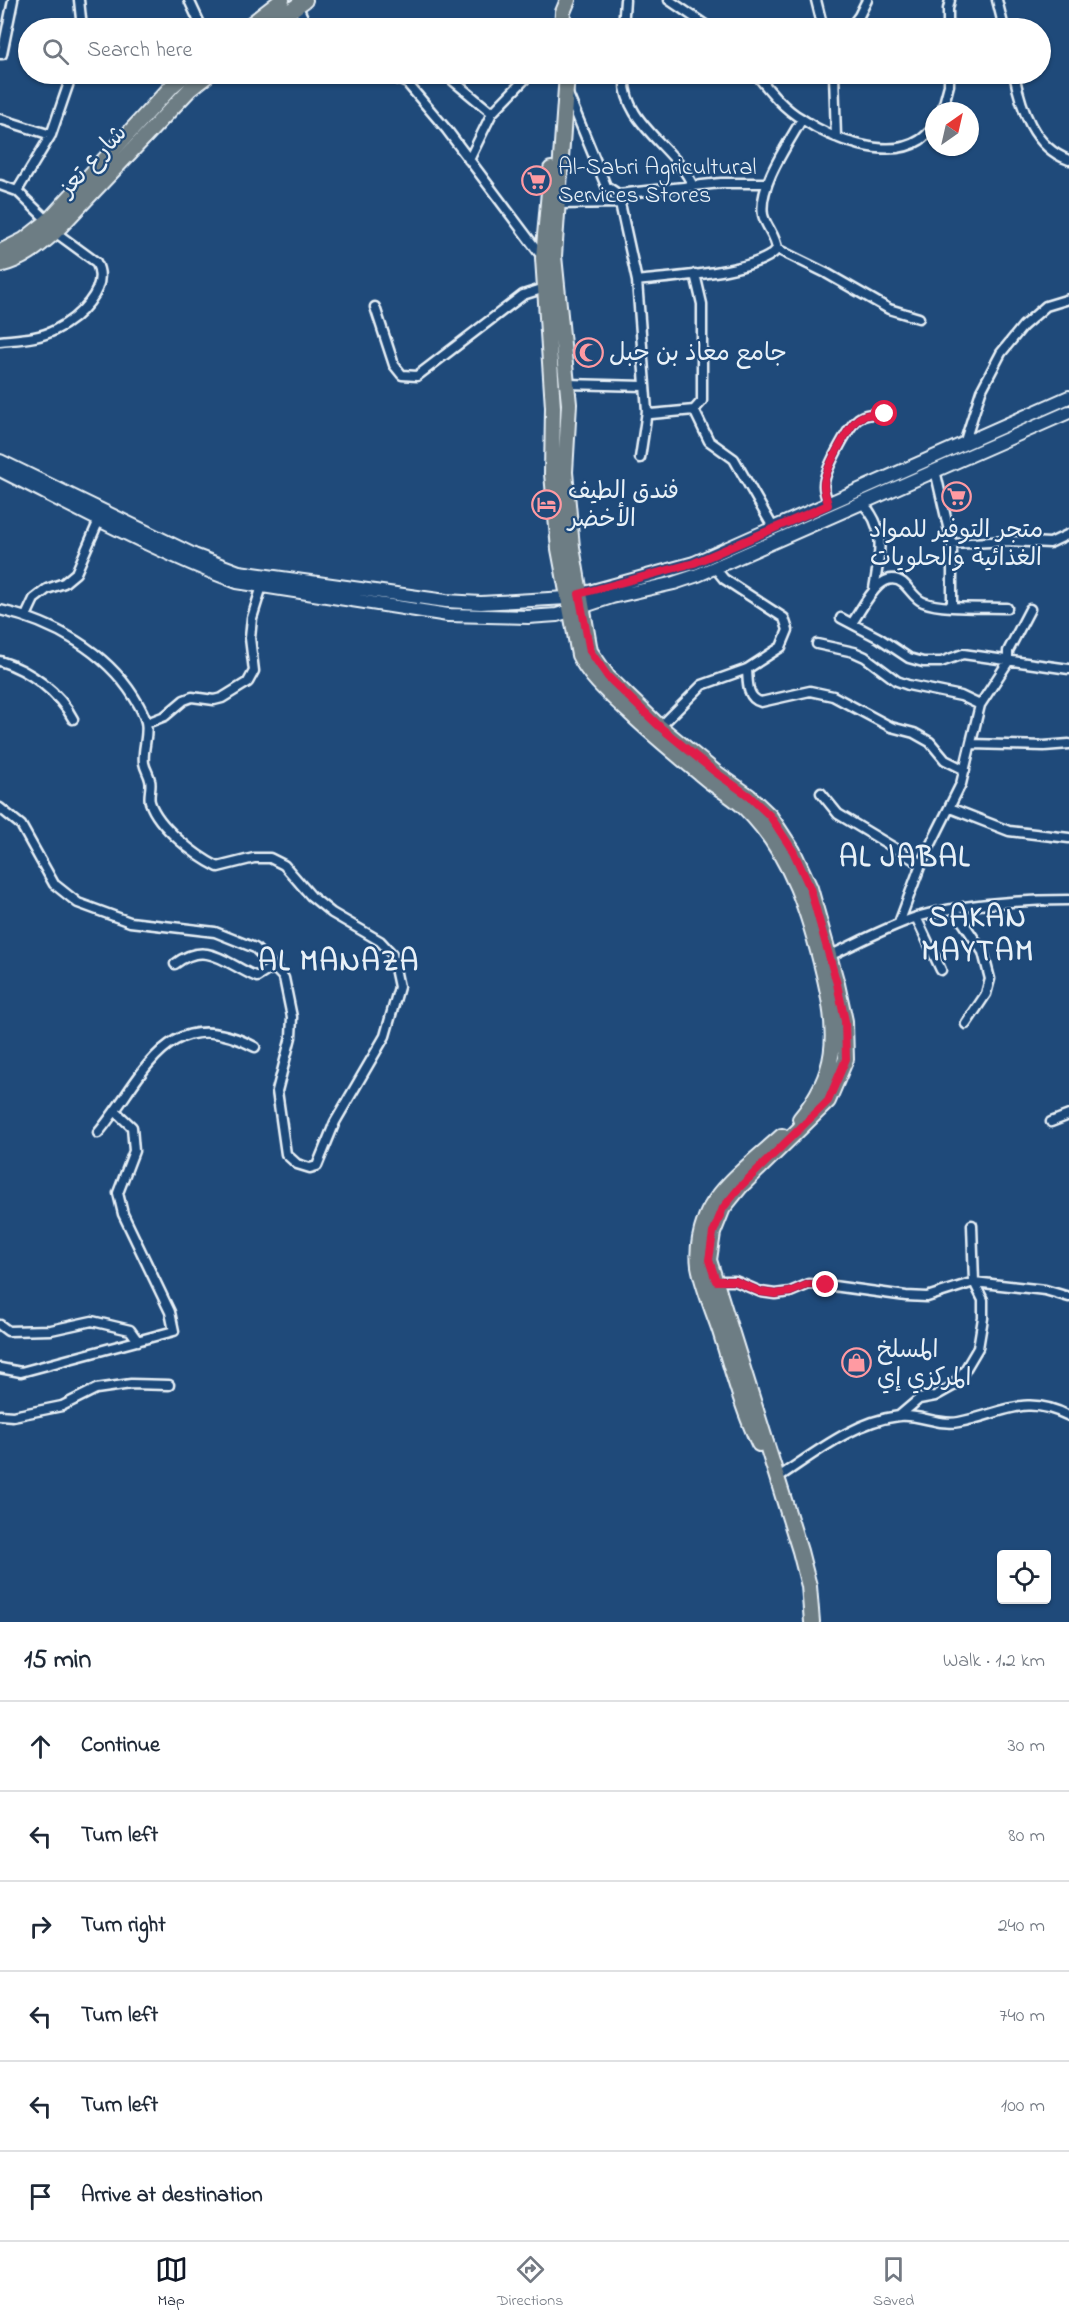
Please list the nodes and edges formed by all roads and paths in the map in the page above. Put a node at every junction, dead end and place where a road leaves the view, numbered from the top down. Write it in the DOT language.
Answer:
graph roads {
  1 [pos="13,0"];
  2 [pos="80,0"];
  3 [pos="189,0"];
  4 [pos="282,0"];
  5 [pos="570,0"];
  6 [pos="625,0"];
  7 [pos="669,0"];
  8 [pos="816,0"];
  9 [pos="867,0"];
  10 [pos="950,0"];
  11 [pos="997,0"];
  12 [pos="301,2"];
  13 [pos="81,18"];
  14 [pos="197,18"];
  15 [pos="259,18"];
  16 [pos="280,18"];
  17 [pos="305,18"];
  18 [pos="563,18"];
  19 [pos="570,18"];
  20 [pos="624,18"];
  21 [pos="696,18"];
  22 [pos="820,18"];
  23 [pos="858,18"];
  24 [pos="948,18"];
  25 [pos="1002,18"];
  26 [pos="1,55"];
  27 [pos="69,84"];
  28 [pos="174,84"];
  29 [pos="196,84"];
  30 [pos="408,84"];
  31 [pos="457,84"];
  32 [pos="520,84"];
  33 [pos="557,84"];
  34 [pos="566,84"];
  35 [pos="627,84"];
  36 [pos="764,84"];
  37 [pos="834,84"];
  38 [pos="949,84"];
  39 [pos="1016,84"];
  40 [pos="566,88"];
  41 [pos="944,102"];
  42 [pos="492,113"];
  43 [pos="0,119"];
  44 [pos="802,119"];
  45 [pos="51,135"];
  46 [pos="925,135"];
  47 [pos="836,137"];
  48 [pos="468,160"];
  49 [pos="1069,160"];
  50 [pos="767,183"];
  51 [pos="0,185"];
  52 [pos="693,186"];
  53 [pos="17,191"];
  54 [pos="620,199"];
  55 [pos="558,204"];
  56 [pos="52,227"];
  57 [pos="777,249"];
  58 [pos="0,252"];
  59 [pos="543,258"];
  60 [pos="0,265"];
  61 [pos="695,274"];
  62 [pos="637,281"];
  63 [pos="551,287"];
  64 [pos="1069,299"];
  65 [pos="375,307"];
  66 [pos="919,318"];
  67 [pos="0,341"];
  68 [pos="567,384"];
  69 [pos="644,386"];
  70 [pos="1069,397"];
  71 [pos="694,410"];
  72 [pos="647,411"];
  73 [pos="1069,412"];
  74 [pos="885,414"];
  75 [pos="964,444"];
  76 [pos="979,444"];
  77 [pos="640,458"];
  78 [pos="0,461"];
  79 [pos="0,470"];
  80 [pos="935,471"];
  81 [pos="862,503"];
  82 [pos="828,505"];
  83 [pos="99,520"];
  84 [pos="774,529"];
  85 [pos="1069,534"];
  86 [pos="952,544"];
  87 [pos="694,563"];
  88 [pos="715,568"];
  89 [pos="698,575"];
  90 [pos="262,586"];
  91 [pos="356,594"];
  92 [pos="873,594"];
  93 [pos="574,602"];
  94 [pos="952,607"];
  95 [pos="1007,608"];
  96 [pos="1030,609"];
  97 [pos="0,610"];
  98 [pos="26,616"];
  99 [pos="841,618"];
  100 [pos="852,623"];
  101 [pos="817,644"];
  102 [pos="0,661"];
  103 [pos="1008,662"];
  104 [pos="747,669"];
  105 [pos="1069,669"];
  106 [pos="980,705"];
  107 [pos="73,719"];
  108 [pos="147,723"];
  109 [pos="660,727"];
  110 [pos="972,744"];
  111 [pos="1069,744"];
  112 [pos="965,770"];
  113 [pos="821,793"];
  114 [pos="0,808"];
  115 [pos="950,808"];
  116 [pos="1069,838"];
  117 [pos="921,864"];
  118 [pos="1069,900"];
  119 [pos="954,909"];
  120 [pos="916,917"];
  121 [pos="899,923"];
  122 [pos="829,956"];
  123 [pos="176,964"];
  124 [pos="273,967"];
  125 [pos="941,970"];
  126 [pos="966,1024"];
  127 [pos="255,1047"];
  128 [pos="116,1112"];
  129 [pos="1069,1115"];
  130 [pos="1051,1122"];
  131 [pos="98,1133"];
  132 [pos="972,1226"];
  133 [pos="716,1281"];
  134 [pos="974,1282"];
  135 [pos="1069,1297"];
  136 [pos="0,1325"];
  137 [pos="138,1341"];
  138 [pos="730,1346"];
  139 [pos="0,1368"];
  140 [pos="169,1385"];
  141 [pos="0,1415"];
  142 [pos="899,1416"];
  143 [pos="1069,1416"];
  144 [pos="777,1478"];
  145 [pos="812,1622"];
  1 -- 26 [label="street"];
  2 -- 13 [label="street"];
  3 -- 14 [label="street"];
  4 -- 15 [label="main road"];
  5 -- 18 [label="main road"];
  5 -- 19 [label="main road"];
  6 -- 20 [label="street"];
  7 -- 21 [label="street"];
  8 -- 22 [label="street"];
  9 -- 23 [label="street"];
  10 -- 24 [label="street"];
  11 -- 25 [label="street"];
  12 -- 16 [label="main road"];
  12 -- 17 [label="street"];
  27 -- 45 [label="street"];
  28 -- 56 [label="main road, شارع تعز"];
  29 -- 56 [label="main road, شارع تعز"];
  30 -- 48 [label="street"];
  31 -- 42 [label="street"];
  32 -- 42 [label="street"];
  33 -- 59 [label="main road"];
  34 -- 40 [label="main road"];
  35 -- 52 [label="street"];
  36 -- 44 [label="street"];
  37 -- 47 [label="street"];
  38 -- 41 [label="street"];
  39 -- 49 [label="street"];
  40 -- 54 [label="street"];
  40 -- 55 [label="main road"];
  42 -- 48 [label="street"];
  43 -- 45 [label="street"];
  44 -- 47 [label="street"];
  44 -- 50 [label="street"];
  45 -- 53 [label="street"];
  46 -- 47 [label="street"];
  48 -- 59 [label="street"];
  50 -- 52 [label="street"];
  50 -- 57 [label="street"];
  51 -- 53 [label="street"];
  52 -- 54 [label="street"];
  53 -- 56 [label="street"];
  54 -- 55 [label="street"];
  54 -- 62 [label="street"];
  55 -- 63 [label="main road"];
  56 -- 58 [label="main road, شارع تعز"];
  56 -- 60 [label="main road, شارع تعز"];
  56 -- 67 [label="street"];
  57 -- 61 [label="street"];
  57 -- 66 [label="street"];
  59 -- 63 [label="main road"];
  61 -- 62 [label="street"];
  61 -- 71 [label="street"];
  62 -- 69 [label="street"];
  63 -- 65 [label="street"];
  63 -- 68 [label="main road"];
  63 -- 93 [label="main road"];
  64 -- 75 [label="street"];
  68 -- 69 [label="street"];
  68 -- 93 [label="main road"];
  69 -- 72 [label="street"];
  70 -- 76 [label="main road"];
  71 -- 72 [label="street"];
  71 -- 84 [label="street"];
  72 -- 77 [label="street"];
  73 -- 76 [label="main road"];
  74 -- 82 [label="street"];
  75 -- 76 [label="main road"];
  75 -- 82 [label="main road"];
  76 -- 80 [label="main road"];
  78 -- 91 [label="main road"];
  79 -- 83 [label="main road"];
  80 -- 81 [label="main road"];
  80 -- 86 [label="street"];
  81 -- 88 [label="main road"];
  81 -- 92 [label="street"];
  82 -- 84 [label="main road"];
  83 -- 90 [label="main road"];
  83 -- 98 [label="street"];
  84 -- 87 [label="main road"];
  85 -- 86 [label="street"];
  86 -- 94 [label="street"];
  87 -- 89 [label="main road"];
  87 -- 93 [label="main road"];
  88 -- 89 [label="main road"];
  88 -- 104 [label="street"];
  89 -- 93 [label="main road"];
  90 -- 91 [label="main road"];
  90 -- 108 [label="street"];
  91 -- 93 [label="main road"];
  92 -- 94 [label="street"];
  92 -- 100 [label="street"];
  93 -- 109 [label="main road"];
  93 -- 138 [label="main road"];
  94 -- 95 [label="street"];
  96 -- 103 [label="street"];
  97 -- 98 [label="street"];
  98 -- 108 [label="street"];
  99 -- 100 [label="street"];
  100 -- 103 [label="street"];
  101 -- 106 [label="street"];
  102 -- 107 [label="street"];
  103 -- 105 [label="street"];
  103 -- 106 [label="street"];
  104 -- 109 [label="street"];
  104 -- 112 [label="street"];
  106 -- 110 [label="street"];
  108 -- 124 [label="street"];
  109 -- 122 [label="main road"];
  110 -- 111 [label="street"];
  110 -- 112 [label="street"];
  112 -- 115 [label="street"];
  113 -- 117 [label="street"];
  114 -- 124 [label="street"];
  115 -- 116 [label="street"];
  115 -- 117 [label="street"];
  117 -- 121 [label="street"];
  118 -- 119 [label="street"];
  119 -- 120 [label="street"];
  119 -- 126 [label="street"];
  120 -- 121 [label="street"];
  120 -- 125 [label="street"];
  121 -- 122 [label="street"];
  122 -- 133 [label="main road"];
  123 -- 124 [label="street"];
  127 -- 128 [label="street"];
  128 -- 131 [label="street"];
  128 -- 137 [label="street"];
  129 -- 130 [label="street"];
  132 -- 134 [label="street"];
  133 -- 134 [label="street"];
  133 -- 138 [label="main road"];
  134 -- 135 [label="street"];
  134 -- 142 [label="street"];
  136 -- 137 [label="street"];
  137 -- 139 [label="street"];
  138 -- 144 [label="main road"];
  140 -- 141 [label="street"];
  142 -- 143 [label="street"];
  142 -- 144 [label="street"];
  144 -- 145 [label="main road"];
}
